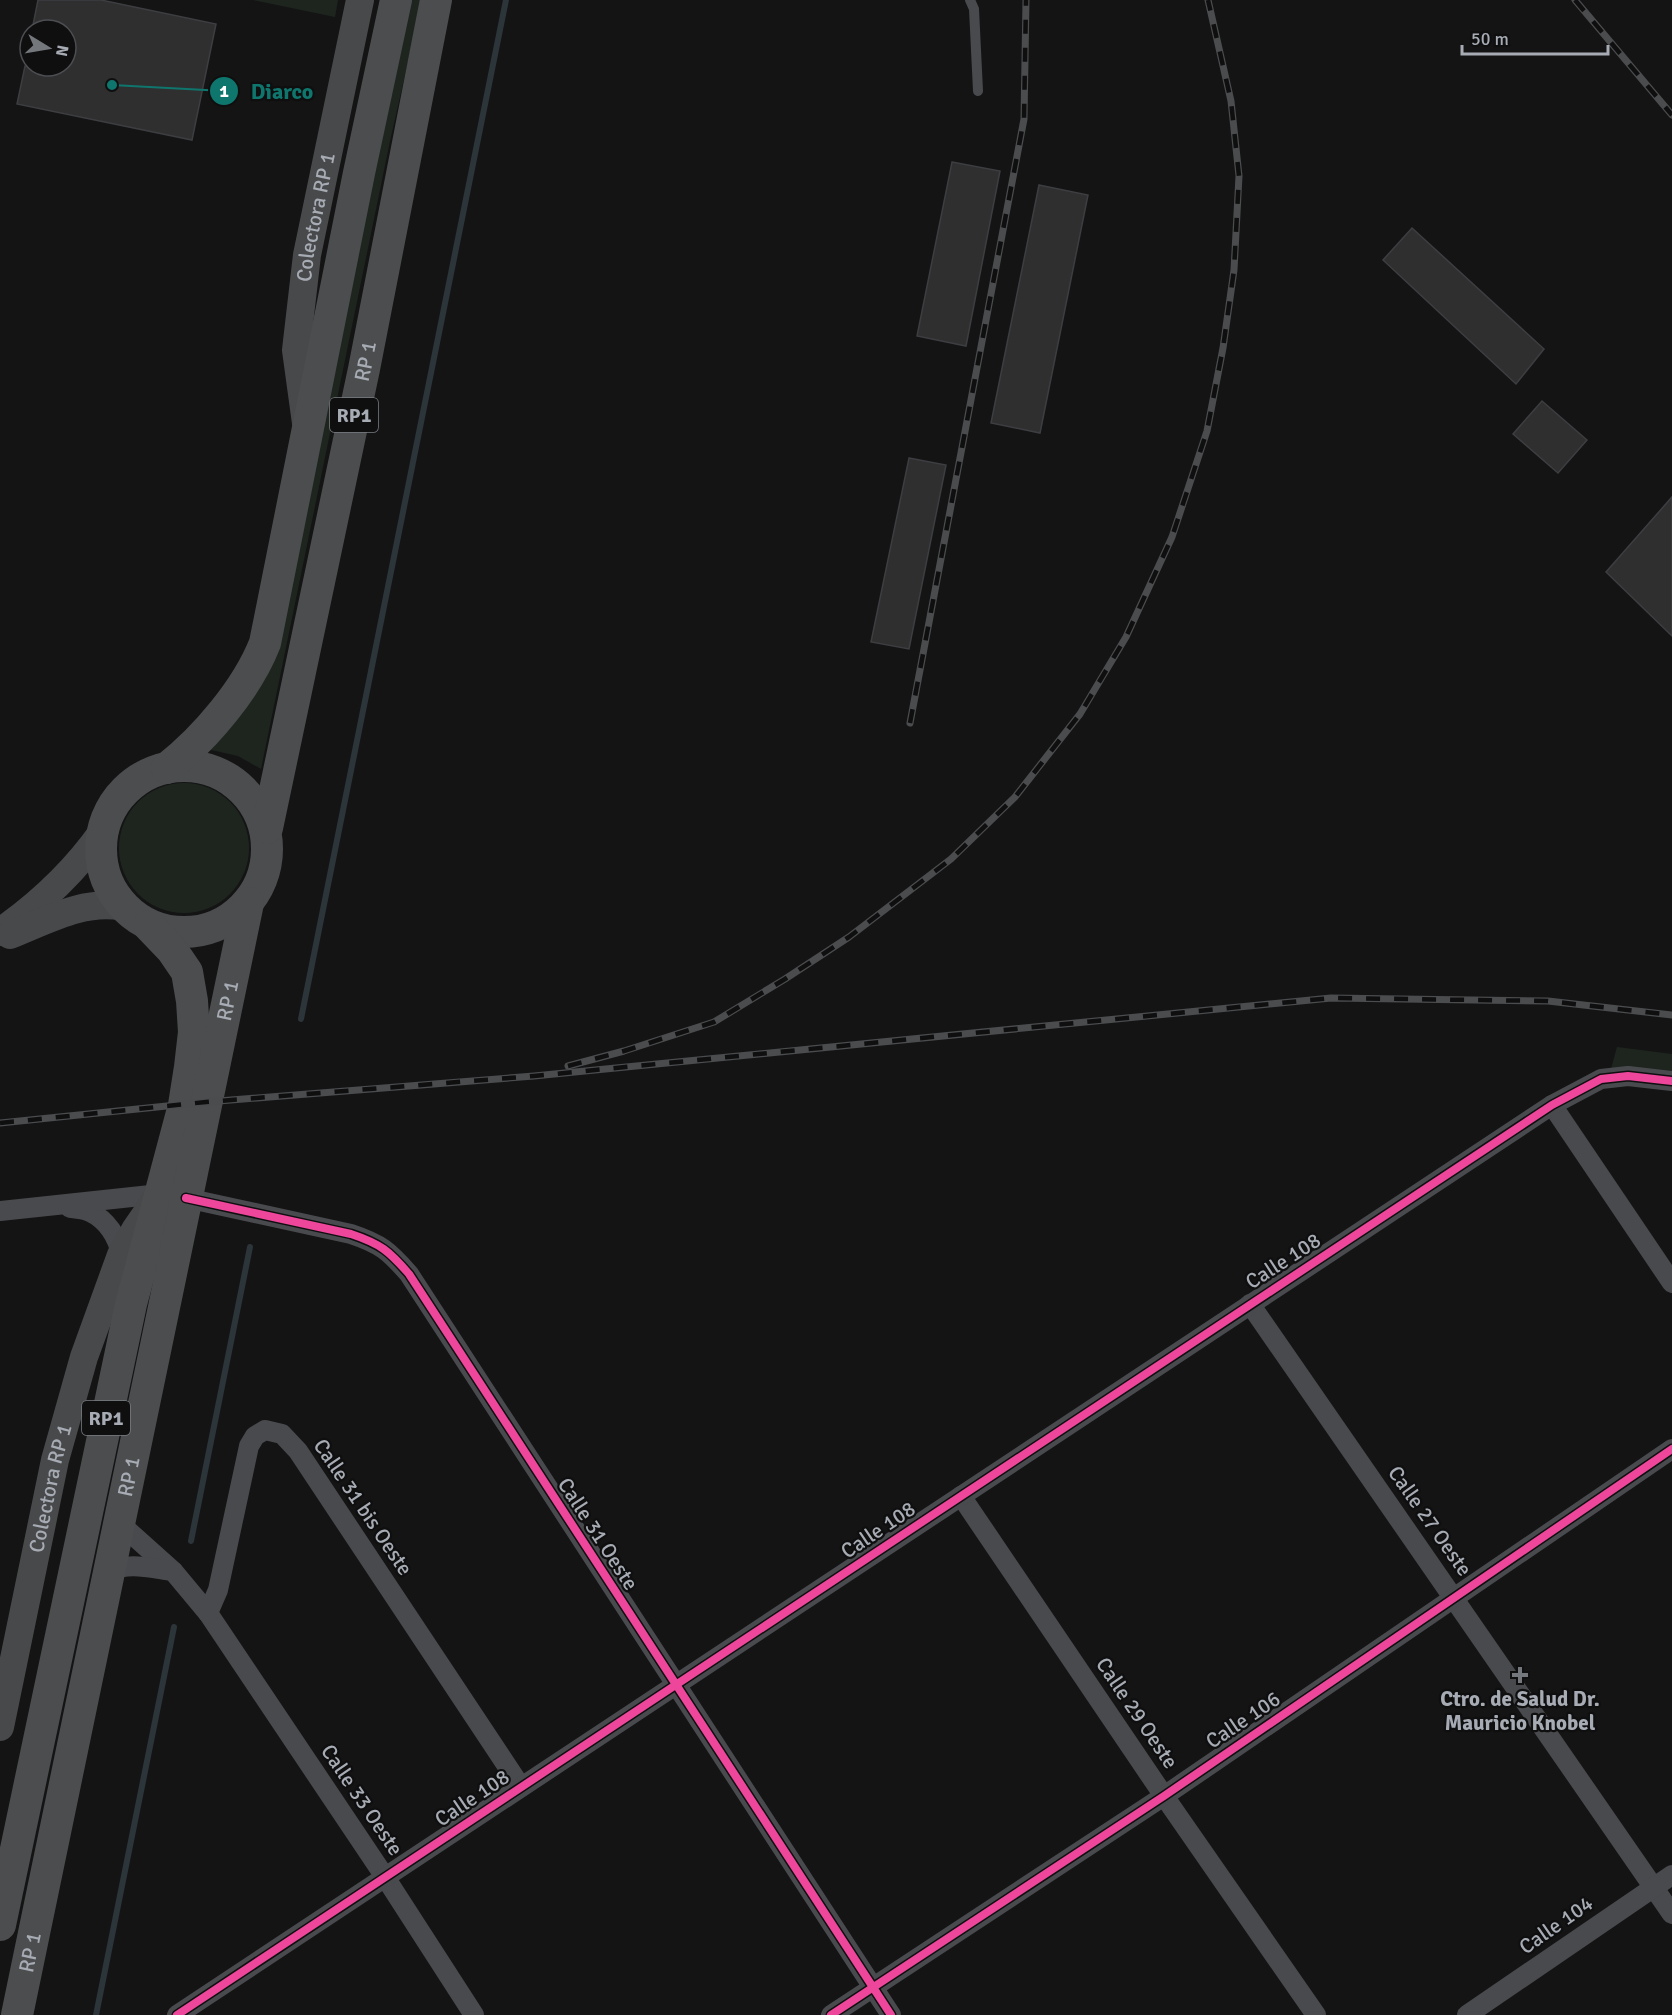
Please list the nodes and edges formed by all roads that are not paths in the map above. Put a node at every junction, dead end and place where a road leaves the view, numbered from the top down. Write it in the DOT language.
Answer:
graph roads {
  1 [pos="360,0"];
  2 [pos="396,0"];
  3 [pos="436,0"];
  4 [pos="970,0"];
  5 [pos="978,91"];
  6 [pos="308,436"];
  7 [pos="167,768"];
  8 [pos="267,828"];
  9 [pos="103,831"];
  10 [pos="248,903"];
  11 [pos="123,907"];
  12 [pos="149,926"];
  13 [pos="0,932"];
  14 [pos="0,939"];
  15 [pos="1672,1081"];
  16 [pos="1552,1106"];
  17 [pos="173,1196"];
  18 [pos="61,1206"];
  19 [pos="0,1211"];
  20 [pos="121,1255"];
  21 [pos="1672,1283"];
  22 [pos="1250,1304"];
  23 [pos="1672,1449"];
  24 [pos="961,1496"];
  25 [pos="120,1521"];
  26 [pos="110,1572"];
  27 [pos="173,1572"];
  28 [pos="1453,1598"];
  29 [pos="208,1613"];
  30 [pos="675,1686"];
  31 [pos="0,1727"];
  32 [pos="520,1787"];
  33 [pos="1164,1796"];
  34 [pos="1672,1875"];
  35 [pos="385,1877"];
  36 [pos="1654,1887"];
  37 [pos="1672,1914"];
  38 [pos="0,1925"];
  39 [pos="873,1988"];
  40 [pos="17,2015"];
  41 [pos="177,2015"];
  42 [pos="474,2015"];
  43 [pos="831,2015"];
  44 [pos="891,2015"];
  45 [pos="1316,2015"];
  46 [pos="1467,2015"];
  1 -- 6 [label="main road, Colectora RP 1"];
  2 -- 6 [label="main road, RP 1 / RP1"];
  3 -- 8 [label="main road, RP 1 / RP1"];
  4 -- 5 [label="lane"];
  6 -- 7 [label="main road, RP 1 / RP1"];
  7 -- 8 [label="main road, RP1"];
  7 -- 9 [label="main road, RP1"];
  8 -- 10 [label="main road, RP1"];
  9 -- 11 [label="main road, RP1"];
  9 -- 13 [label="main road"];
  10 -- 12 [label="main road, RP1"];
  10 -- 17 [label="main road, RP 1 / RP1"];
  11 -- 12 [label="main road, RP1"];
  11 -- 14 [label="main road"];
  12 -- 17 [label="main road, RP 1 / RP1"];
  15 -- 16 [label="street, Calle 108"];
  16 -- 21 [label="street"];
  16 -- 22 [label="street, Calle 108"];
  17 -- 18 [label="street, Calle 31 Oeste"];
  17 -- 20 [label="main road, Colectora RP 1"];
  17 -- 25 [label="main road, RP 1 / RP1"];
  17 -- 30 [label="street, Calle 31 Oeste"];
  17 -- 38 [label="main road, RP 1 / RP1"];
  18 -- 19 [label="street, Calle 31 Oeste"];
  18 -- 20 [label="street"];
  20 -- 31 [label="main road, Colectora RP 1"];
  22 -- 24 [label="street, Calle 108"];
  22 -- 28 [label="street, Calle 27 Oeste"];
  23 -- 28 [label="street, Calle 106"];
  24 -- 30 [label="street, Calle 108"];
  24 -- 33 [label="street, Calle 29 Oeste"];
  25 -- 26 [label="main road, RP 1 / RP1"];
  25 -- 27 [label="street, Calle 33 Oeste"];
  26 -- 27 [label="street"];
  26 -- 40 [label="main road, RP 1 / RP1"];
  27 -- 29 [label="street, Calle 33 Oeste"];
  28 -- 33 [label="street, Calle 106"];
  28 -- 36 [label="street, Calle 27 Oeste"];
  29 -- 32 [label="street, Calle 31 bis Oeste"];
  29 -- 35 [label="street, Calle 33 Oeste"];
  30 -- 32 [label="street, Calle 108"];
  30 -- 39 [label="street, Calle 31 Oeste"];
  32 -- 35 [label="street, Calle 108"];
  33 -- 39 [label="street, Calle 106"];
  33 -- 45 [label="street, Calle 29 Oeste"];
  34 -- 36 [label="street, Calle 104"];
  35 -- 41 [label="street, Calle 108"];
  35 -- 42 [label="street, Calle 33 Oeste"];
  36 -- 37 [label="street, Calle 27 Oeste"];
  36 -- 46 [label="street, Calle 104"];
  39 -- 43 [label="street, Calle 106"];
  39 -- 44 [label="street, Calle 31 Oeste"];
}
